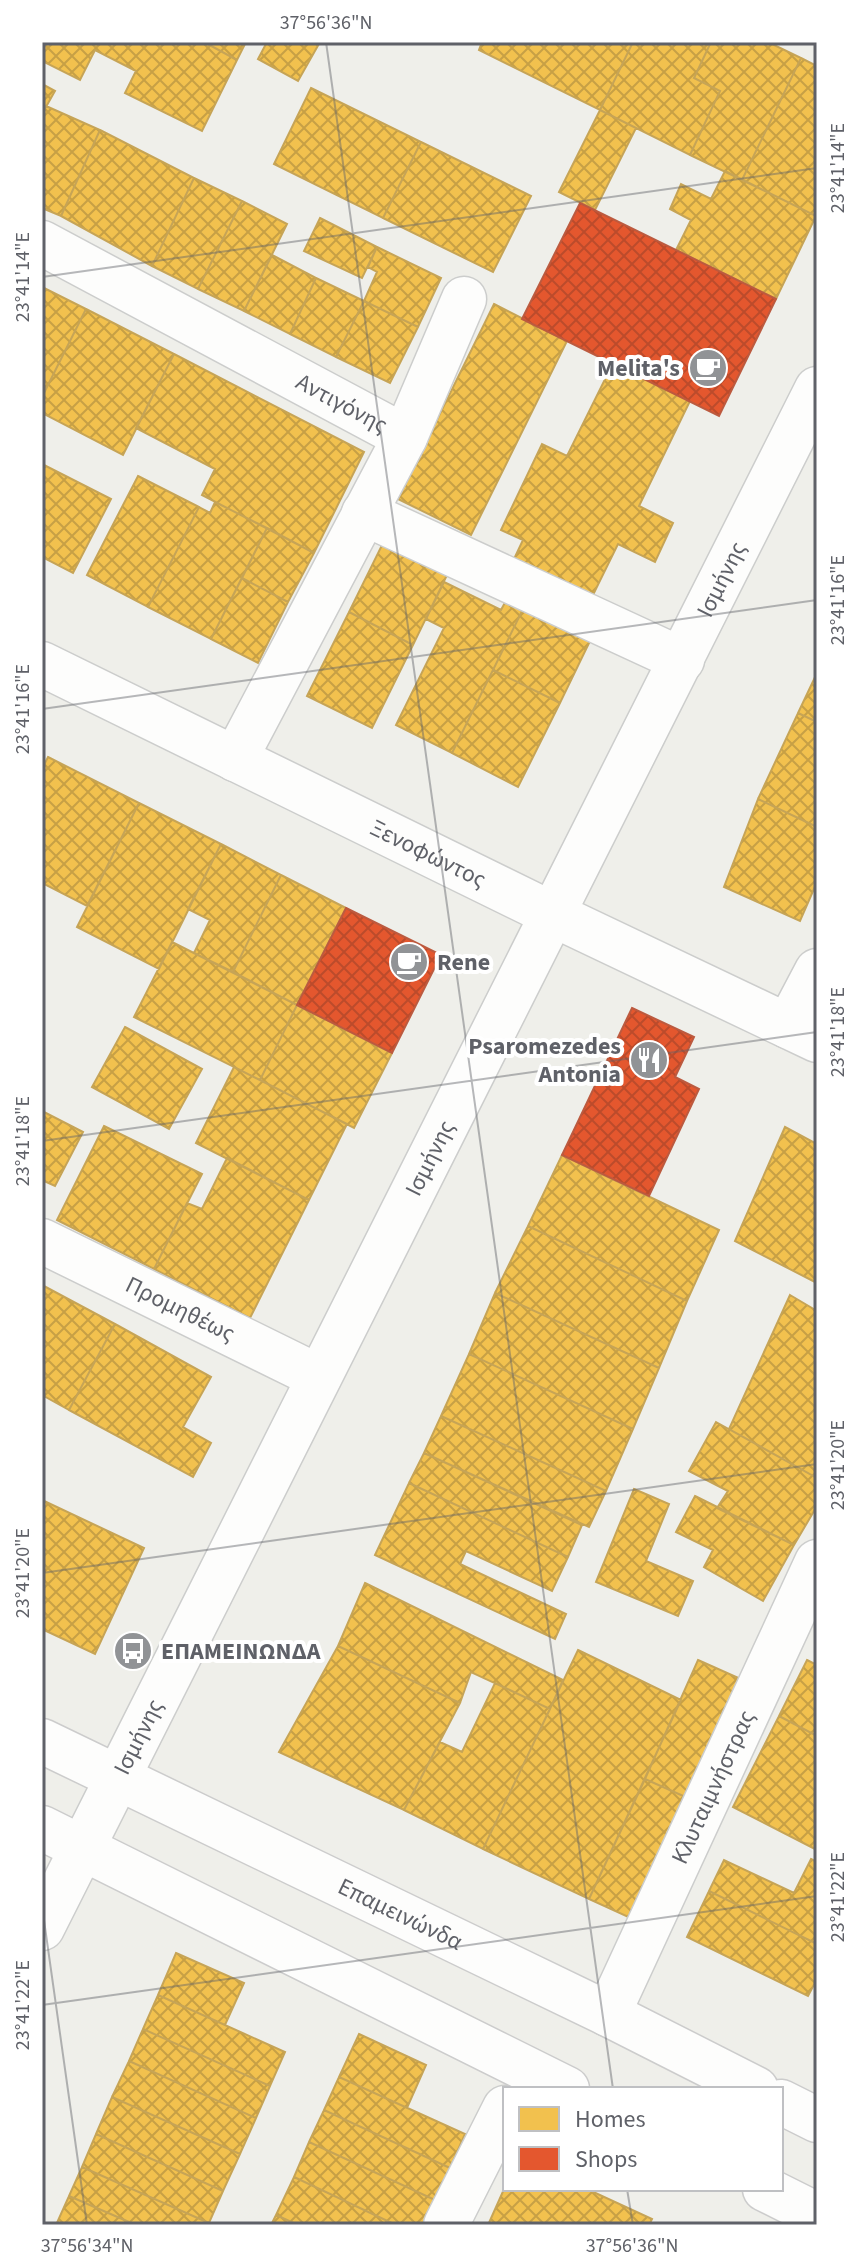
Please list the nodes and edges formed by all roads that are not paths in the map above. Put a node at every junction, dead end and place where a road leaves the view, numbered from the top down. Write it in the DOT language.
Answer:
graph roads {
  1 [pos="42,243"];
  2 [pos="464,299"];
  3 [pos="815,398"];
  4 [pos="405,437"];
  5 [pos="364,513"];
  6 [pos="682,660"];
  7 [pos="42,664"];
  8 [pos="235,759"];
  9 [pos="552,914"];
  10 [pos="817,971"];
  11 [pos="802,1033"];
  12 [pos="42,1241"];
  13 [pos="319,1377"];
  14 [pos="817,1562"];
  15 [pos="42,1741"];
  16 [pos="117,1778"];
  17 [pos="42,1828"];
  18 [pos="81,1848"];
  19 [pos="42,1928"];
  20 [pos="608,2014"];
  21 [pos="520,2078"];
  22 [pos="558,2087"];
  23 [pos="752,2087"];
  24 [pos="783,2103"];
  25 [pos="503,2112"];
  26 [pos="817,2120"];
  27 [pos="769,2191"];
  28 [pos="817,2215"];
  29 [pos="446,2225"];
  1 -- 4 [label="street, Αντιγόνης"];
  2 -- 4 [label="street"];
  3 -- 6 [label="street, Ισμήνης"];
  4 -- 5 [label="street, Αντιγόνης"];
  5 -- 6 [label="street"];
  5 -- 8 [label="street, Αντιγόνης"];
  6 -- 9 [label="street, Ισμήνης"];
  7 -- 8 [label="street, Ξενοφώντος"];
  8 -- 9 [label="street, Ξενοφώντος"];
  9 -- 11 [label="street, Ξενοφώντος"];
  9 -- 13 [label="street, Ισμήνης"];
  10 -- 11 [label="street"];
  12 -- 13 [label="street, Προμηθέως"];
  13 -- 16 [label="street, Ισμήνης"];
  14 -- 20 [label="street, Κλυταιμνήστρας"];
  15 -- 16 [label="street, Επαμεινώνδα"];
  16 -- 18 [label="street, Ισμήνης"];
  16 -- 20 [label="street, Επαμεινώνδα"];
  17 -- 18 [label="street"];
  18 -- 19 [label="street, Ισμήνης"];
  18 -- 21 [label="street"];
  20 -- 23 [label="street, Επαμεινώνδα"];
  21 -- 22 [label="street"];
  24 -- 26 [label="street"];
  25 -- 29 [label="street"];
  27 -- 28 [label="street"];
}
